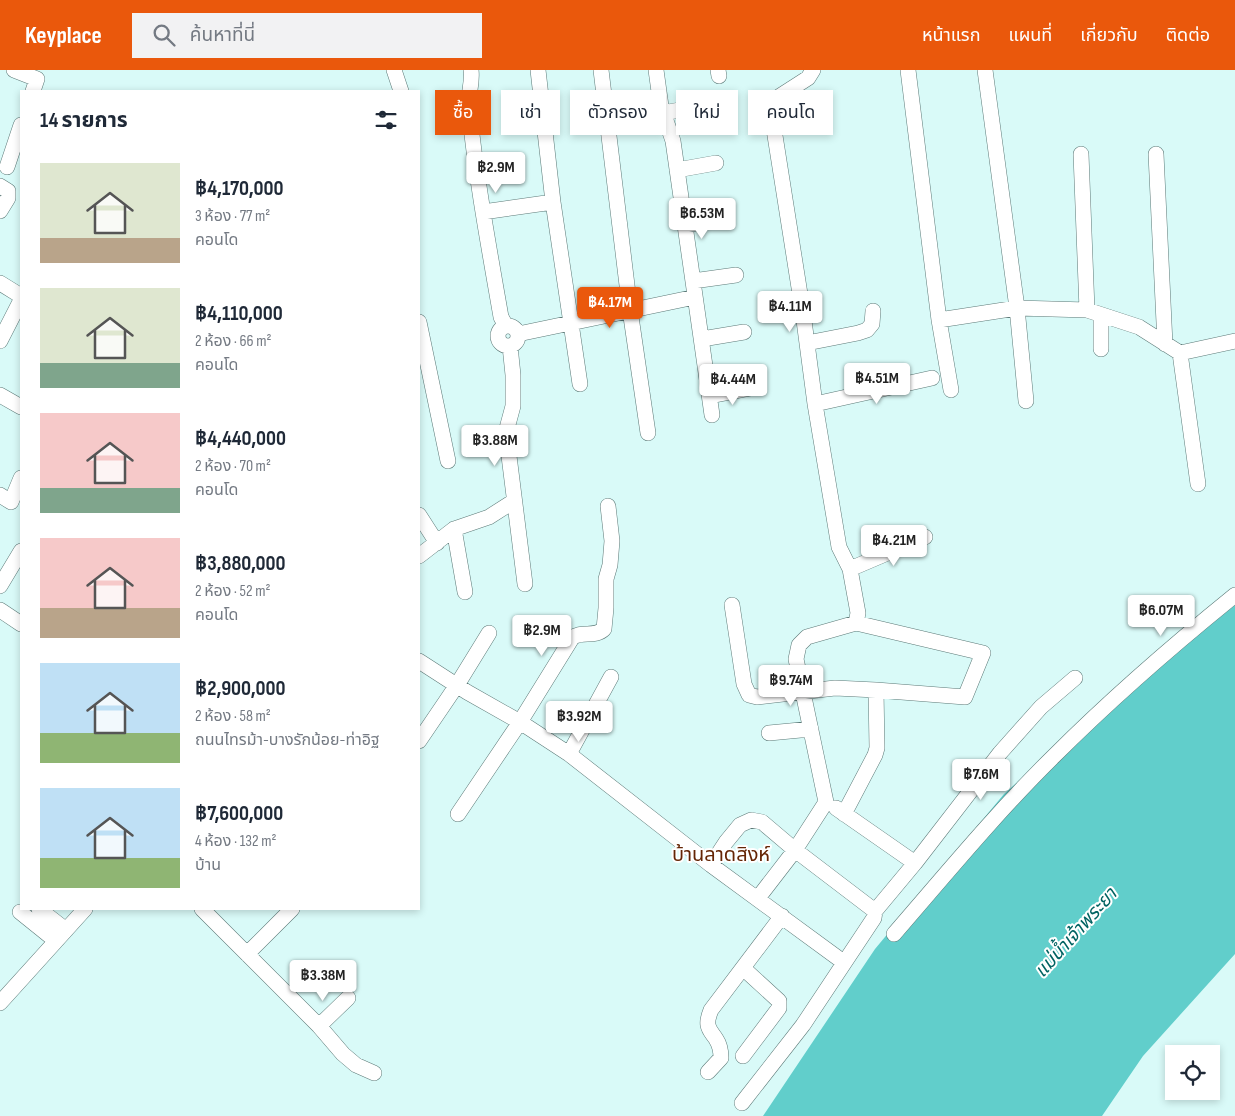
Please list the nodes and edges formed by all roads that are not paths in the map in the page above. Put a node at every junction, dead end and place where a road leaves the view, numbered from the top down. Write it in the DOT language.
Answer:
graph roads {
  1 [pos="14,70"];
  2 [pos="394,70"];
  3 [pos="471,70"];
  4 [pos="538,70"];
  5 [pos="601,70"];
  6 [pos="656,70"];
  7 [pos="813,70"];
  8 [pos="908,70"];
  9 [pos="985,70"];
  10 [pos="32,90"];
  11 [pos="401,90"];
  12 [pos="659,90"];
  13 [pos="666,121"];
  14 [pos="20,128"];
  15 [pos="1081,154"];
  16 [pos="1156,154"];
  17 [pos="716,163"];
  18 [pos="7,167"];
  19 [pos="677,170"];
  20 [pos="0,186"];
  21 [pos="553,202"];
  22 [pos="0,211"];
  23 [pos="483,212"];
  24 [pos="726,218"];
  25 [pos="685,225"];
  26 [pos="736,275"];
  27 [pos="693,281"];
  28 [pos="0,283"];
  29 [pos="20,297"];
  30 [pos="695,297"];
  31 [pos="20,300"];
  32 [pos="1017,308"];
  33 [pos="630,310"];
  34 [pos="873,311"];
  35 [pos="1094,312"];
  36 [pos="939,320"];
  37 [pos="571,322"];
  38 [pos="420,332"];
  39 [pos="744,332"];
  40 [pos="511,335"];
  41 [pos="702,339"];
  42 [pos="0,341"];
  43 [pos="1235,341"];
  44 [pos="807,343"];
  45 [pos="1165,344"];
  46 [pos="1101,350"];
  47 [pos="422,352"];
  48 [pos="1180,353"];
  49 [pos="932,378"];
  50 [pos="580,384"];
  51 [pos="751,388"];
  52 [pos="950,390"];
  53 [pos="0,394"];
  54 [pos="710,396"];
  55 [pos="1026,401"];
  56 [pos="815,404"];
  57 [pos="20,406"];
  58 [pos="712,415"];
  59 [pos="648,433"];
  60 [pos="448,461"];
  61 [pos="20,480"];
  62 [pos="1198,484"];
  63 [pos="1,497"];
  64 [pos="514,502"];
  65 [pos="608,506"];
  66 [pos="420,516"];
  67 [pos="454,529"];
  68 [pos="925,537"];
  69 [pos="437,542"];
  70 [pos="20,553"];
  71 [pos="420,555"];
  72 [pos="850,569"];
  73 [pos="525,584"];
  74 [pos="0,586"];
  75 [pos="466,592"];
  76 [pos="1235,595"];
  77 [pos="732,605"];
  78 [pos="0,610"];
  79 [pos="20,623"];
  80 [pos="856,623"];
  81 [pos="489,633"];
  82 [pos="420,662"];
  83 [pos="611,676"];
  84 [pos="1075,678"];
  85 [pos="457,685"];
  86 [pos="876,690"];
  87 [pos="803,692"];
  88 [pos="520,722"];
  89 [pos="811,729"];
  90 [pos="768,733"];
  91 [pos="420,740"];
  92 [pos="569,754"];
  93 [pos="826,802"];
  94 [pos="458,814"];
  95 [pos="844,814"];
  96 [pos="794,850"];
  97 [pos="915,863"];
  98 [pos="711,865"];
  99 [pos="758,898"];
  100 [pos="40,910"];
  101 [pos="84,910"];
  102 [pos="203,910"];
  103 [pos="291,910"];
  104 [pos="20,912"];
  105 [pos="875,912"];
  106 [pos="782,916"];
  107 [pos="66,930"];
  108 [pos="894,934"];
  109 [pos="56,941"];
  110 [pos="247,954"];
  111 [pos="842,961"];
  112 [pos="743,968"];
  113 [pos="348,998"];
  114 [pos="0,1003"];
  115 [pos="319,1026"];
  116 [pos="743,1056"];
  117 [pos="708,1072"];
  118 [pos="374,1073"];
  119 [pos="742,1103"];
  1 -- 10 [label="street"];
  2 -- 11 [label="street"];
  3 -- 23 [label="street"];
  4 -- 21 [label="street"];
  5 -- 33 [label="street"];
  6 -- 12 [label="street"];
  7 -- 44 [label="street"];
  8 -- 36 [label="street"];
  9 -- 32 [label="street"];
  13 -- 19 [label="street"];
  14 -- 18 [label="street"];
  15 -- 35 [label="street"];
  16 -- 45 [label="street"];
  17 -- 19 [label="street"];
  19 -- 25 [label="street"];
  20 -- 22 [label="street"];
  21 -- 23 [label="street"];
  21 -- 37 [label="street"];
  23 -- 40 [label="street"];
  24 -- 25 [label="street"];
  25 -- 27 [label="street"];
  26 -- 27 [label="street"];
  27 -- 30 [label="street"];
  28 -- 29 [label="street"];
  30 -- 33 [label="street"];
  30 -- 41 [label="street"];
  31 -- 42 [label="street"];
  32 -- 35 [label="street"];
  32 -- 36 [label="street"];
  32 -- 55 [label="street"];
  33 -- 37 [label="street"];
  33 -- 59 [label="street"];
  34 -- 44 [label="street"];
  35 -- 45 [label="street"];
  35 -- 46 [label="street"];
  36 -- 52 [label="street"];
  37 -- 40 [label="street"];
  37 -- 50 [label="street"];
  38 -- 47 [label="street"];
  39 -- 41 [label="street"];
  40 -- 64 [label="street"];
  41 -- 54 [label="street"];
  43 -- 48 [label="street"];
  44 -- 56 [label="street"];
  45 -- 48 [label="street"];
  47 -- 60 [label="street"];
  48 -- 62 [label="street"];
  49 -- 56 [label="street"];
  51 -- 54 [label="street"];
  53 -- 57 [label="street"];
  54 -- 58 [label="street"];
  56 -- 72 [label="street"];
  61 -- 63 [label="street"];
  64 -- 67 [label="street"];
  64 -- 73 [label="street"];
  65 -- 88 [label="street"];
  66 -- 69 [label="street"];
  67 -- 69 [label="street"];
  67 -- 75 [label="street"];
  68 -- 72 [label="street"];
  69 -- 71 [label="street"];
  70 -- 74 [label="street"];
  72 -- 80 [label="street"];
  76 -- 108 [label="street"];
  77 -- 87 [label="street"];
  78 -- 79 [label="street"];
  80 -- 86 [label="street"];
  80 -- 87 [label="street"];
  81 -- 85 [label="street"];
  82 -- 85 [label="street"];
  83 -- 92 [label="street"];
  84 -- 97 [label="street"];
  85 -- 88 [label="street"];
  85 -- 91 [label="street"];
  86 -- 87 [label="street"];
  86 -- 95 [label="street"];
  87 -- 89 [label="street"];
  88 -- 92 [label="street"];
  88 -- 94 [label="street"];
  89 -- 90 [label="street"];
  89 -- 93 [label="street"];
  92 -- 98 [label="street"];
  93 -- 95 [label="street"];
  93 -- 96 [label="street"];
  95 -- 97 [label="street"];
  96 -- 98 [label="street"];
  96 -- 99 [label="street"];
  96 -- 105 [label="street"];
  97 -- 105 [label="street"];
  98 -- 99 [label="street"];
  99 -- 106 [label="street"];
  100 -- 107 [label="street"];
  101 -- 107 [label="street"];
  102 -- 110 [label="street"];
  103 -- 110 [label="street"];
  104 -- 109 [label="street"];
  105 -- 119 [label="street"];
  106 -- 111 [label="street"];
  106 -- 112 [label="street"];
  107 -- 109 [label="street"];
  109 -- 114 [label="street"];
  110 -- 115 [label="street"];
  112 -- 116 [label="street"];
  112 -- 117 [label="street"];
  113 -- 115 [label="street"];
  115 -- 118 [label="street"];
}
